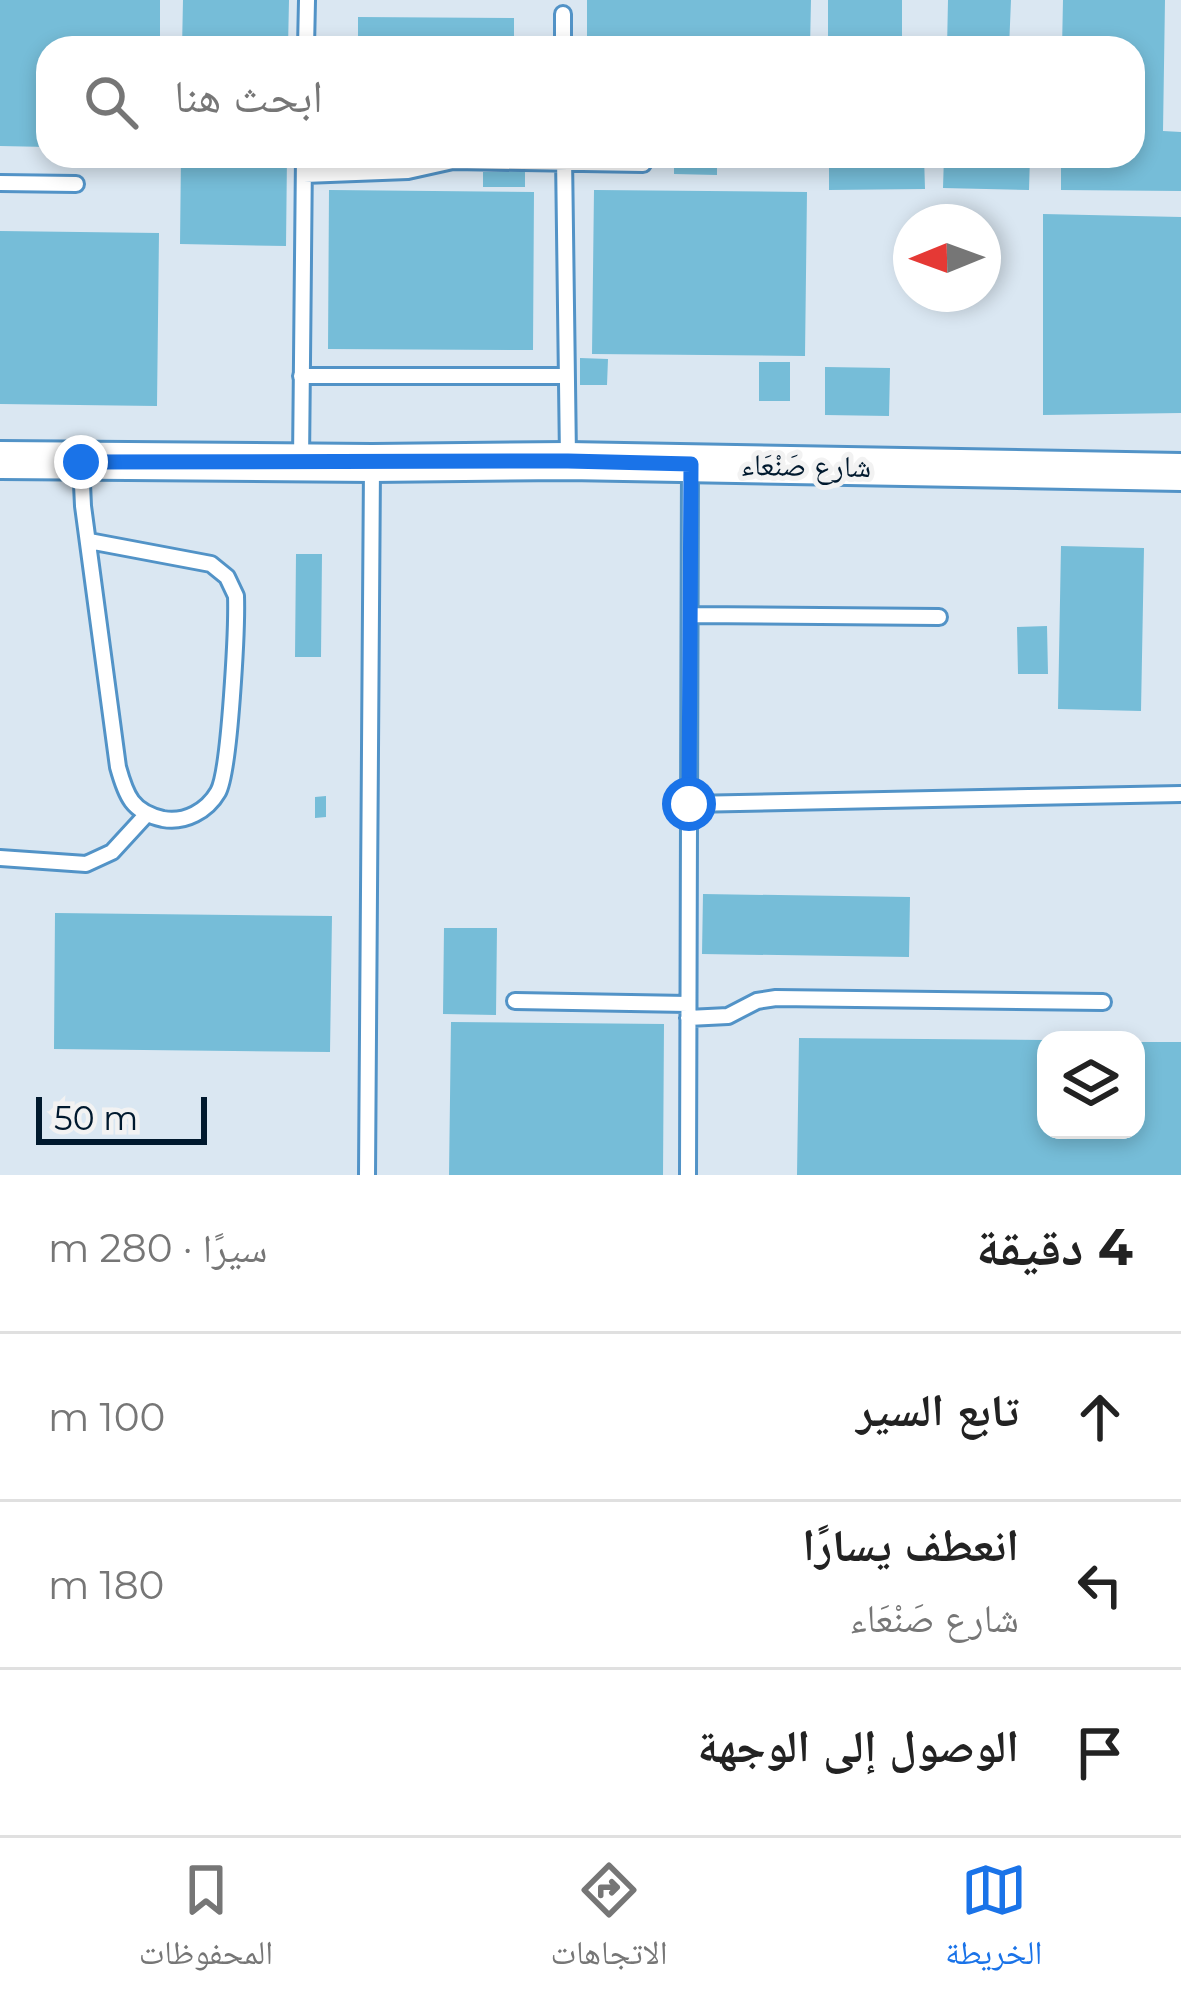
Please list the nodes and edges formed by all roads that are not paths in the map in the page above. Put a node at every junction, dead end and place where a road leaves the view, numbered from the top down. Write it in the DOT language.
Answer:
graph roads {
  1 [pos="307,0"];
  2 [pos="563,14"];
  3 [pos="306,36"];
  4 [pos="563,36"];
  5 [pos="304,168"];
  6 [pos="422,168"];
  7 [pos="564,168"];
  8 [pos="304,175"];
  9 [pos="0,183"];
  10 [pos="76,184"];
  11 [pos="301,376"];
  12 [pos="566,376"];
  13 [pos="0,460"];
  14 [pos="568,461"];
  15 [pos="81,462"];
  16 [pos="301,462"];
  17 [pos="372,463"];
  18 [pos="691,464"];
  19 [pos="1181,472"];
  20 [pos="88,541"];
  21 [pos="690,615"];
  22 [pos="939,617"];
  23 [pos="1181,794"];
  24 [pos="689,804"];
  25 [pos="146,815"];
  26 [pos="0,858"];
  27 [pos="514,1001"];
  28 [pos="1103,1002"];
  29 [pos="688,1011"];
  30 [pos="367,1175"];
  31 [pos="688,1175"];
  1 -- 3 [label="lane"];
  2 -- 4 [label="lane"];
  5 -- 8 [label="lane"];
  6 -- 8 [label="lane"];
  7 -- 12 [label="lane"];
  8 -- 11 [label="lane"];
  9 -- 10 [label="lane"];
  11 -- 12 [label="lane"];
  11 -- 16 [label="lane"];
  12 -- 14 [label="lane"];
  13 -- 15 [label="street, شارع صَنْعَاء"];
  14 -- 17 [label="street, شارع صَنْعَاء"];
  14 -- 18 [label="street, شارع صَنْعَاء"];
  15 -- 16 [label="street, شارع صَنْعَاء"];
  15 -- 20 [label="lane"];
  16 -- 17 [label="street, شارع صَنْعَاء"];
  17 -- 30 [label="lane"];
  18 -- 19 [label="street, شارع صَنْعَاء"];
  18 -- 21 [label="lane"];
  20 -- 25 [label="lane"];
  20 -- 25 [label="lane"];
  21 -- 22 [label="lane"];
  21 -- 24 [label="lane"];
  23 -- 24 [label="lane"];
  24 -- 29 [label="lane"];
  25 -- 26 [label="lane"];
  27 -- 29 [label="lane"];
  28 -- 29 [label="lane"];
  29 -- 31 [label="lane"];
}
